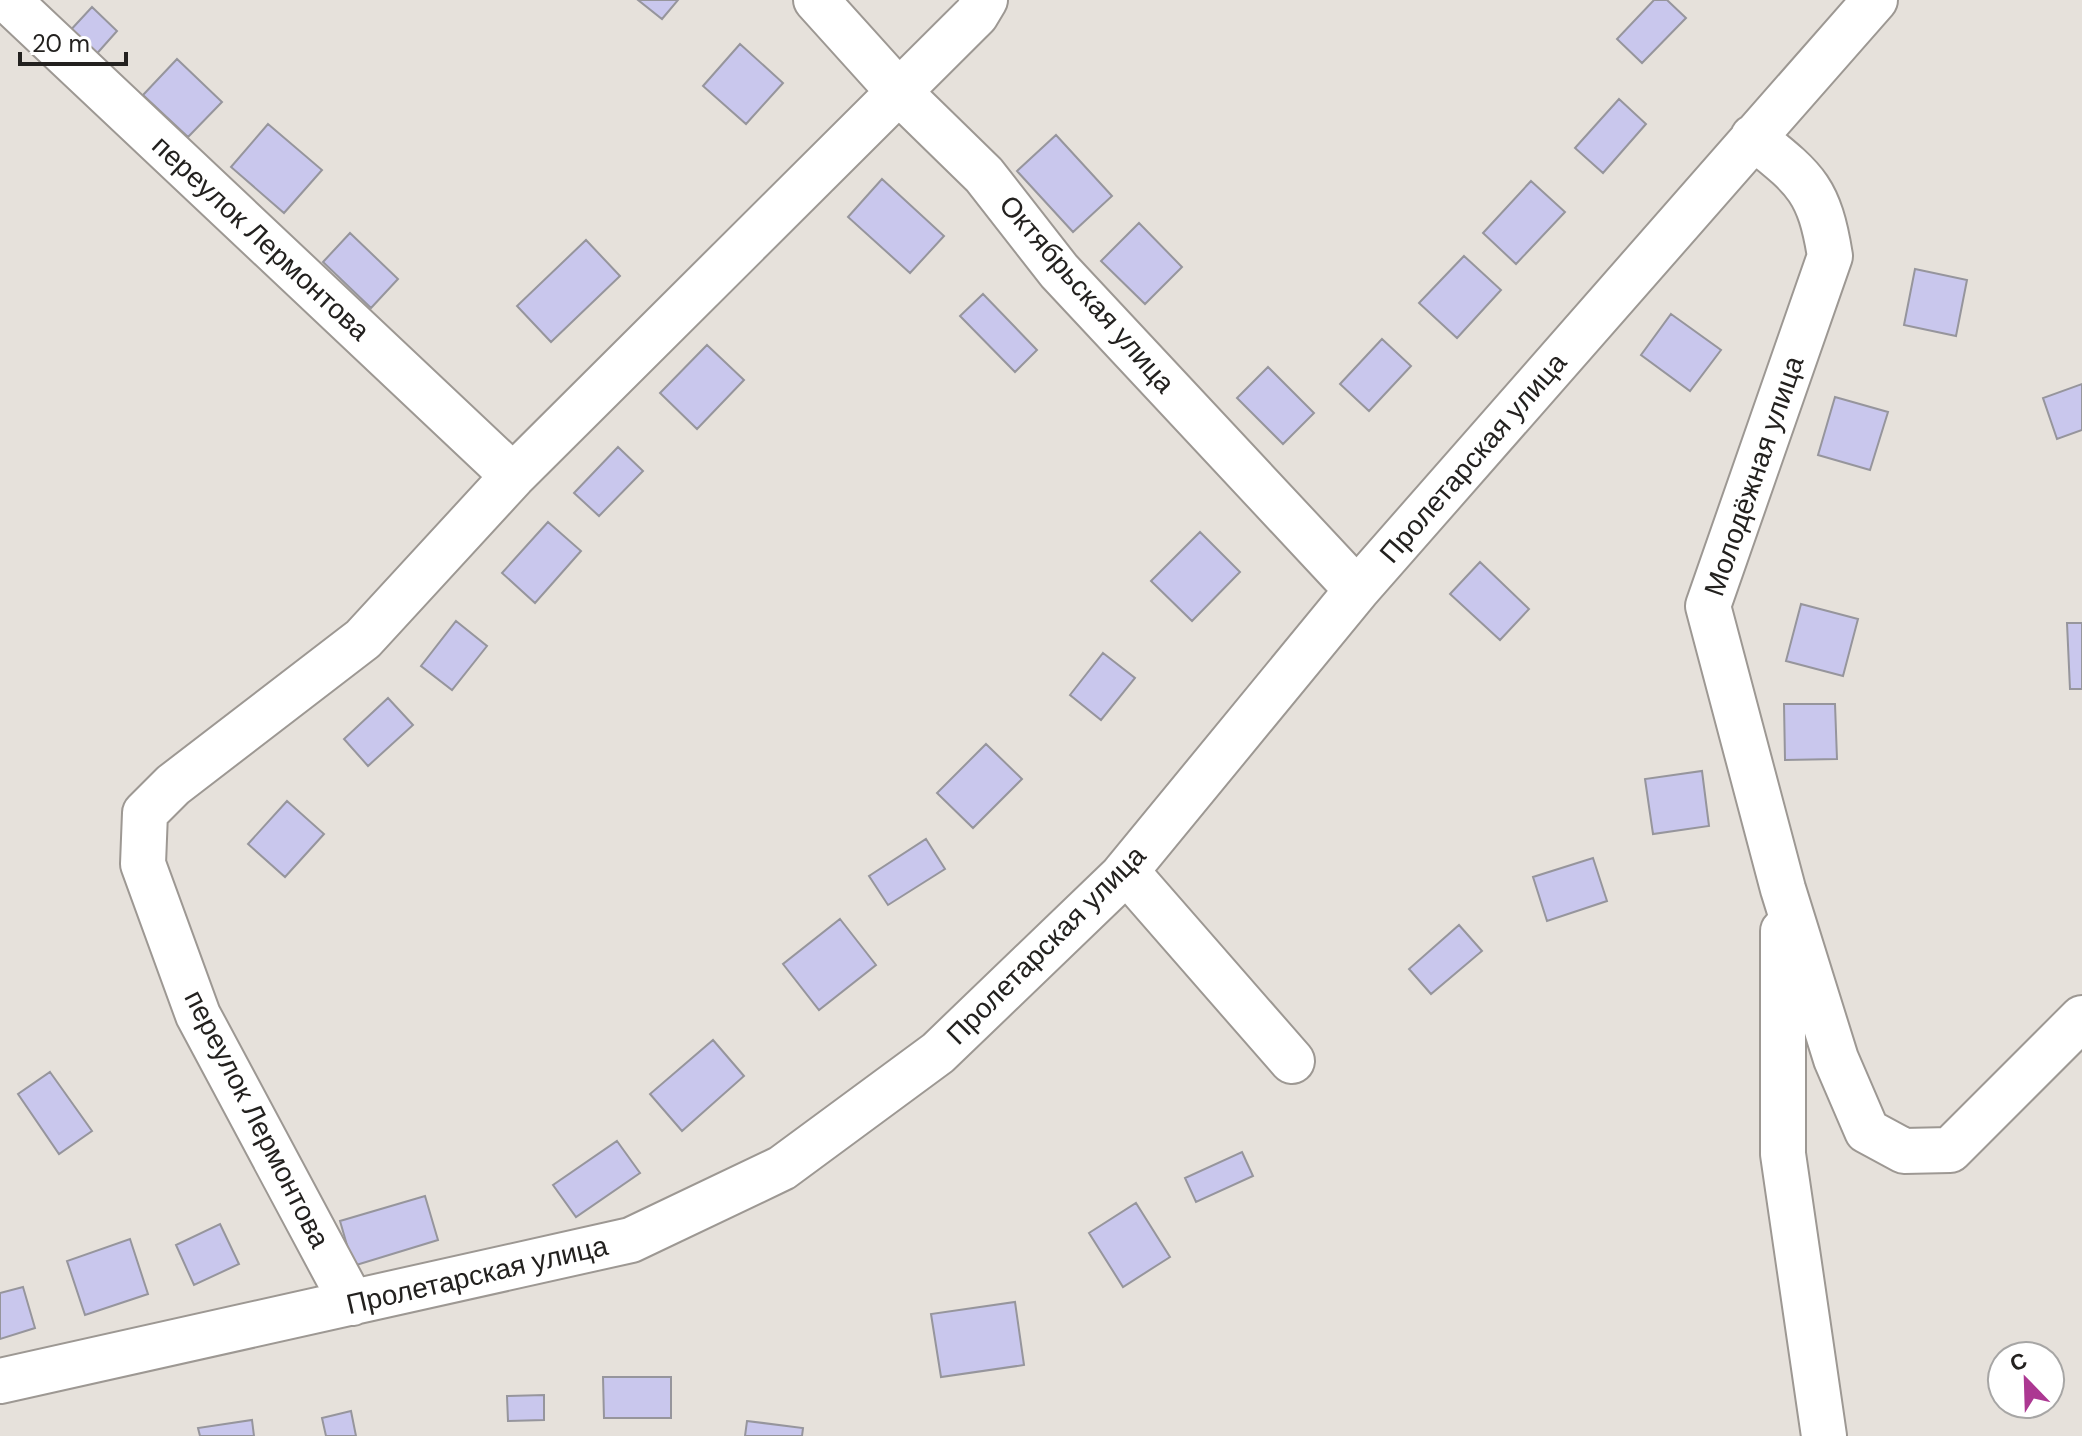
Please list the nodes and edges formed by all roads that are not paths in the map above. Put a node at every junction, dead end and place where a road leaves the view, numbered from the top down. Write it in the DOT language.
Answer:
graph roads {
  1 [pos="8,0"];
  2 [pos="816,0"];
  3 [pos="985,0"];
  4 [pos="1875,0"];
  5 [pos="899,92"];
  6 [pos="1753,137"];
  7 [pos="513,476"];
  8 [pos="1357,590"];
  9 [pos="1126,871"];
  10 [pos="1783,889"];
  11 [pos="2082,1018"];
  12 [pos="1292,1061"];
  13 [pos="352,1303"];
  14 [pos="0,1381"];
  15 [pos="1824,1436"];
  1 -- 7 [label="street, переулок Лермонтова"];
  2 -- 5 [label="street, Октябрьская улица"];
  3 -- 5 [label="street, переулок Лермонтова"];
  4 -- 6 [label="street, Пролетарская улица"];
  5 -- 7 [label="street, переулок Лермонтова"];
  5 -- 8 [label="street, Октябрьская улица"];
  6 -- 8 [label="street, Пролетарская улица"];
  6 -- 10 [label="street, Молодёжная улица"];
  7 -- 13 [label="street, переулок Лермонтова"];
  8 -- 9 [label="street, Пролетарская улица"];
  9 -- 12 [label="street"];
  9 -- 13 [label="street, Пролетарская улица"];
  10 -- 11 [label="street"];
  10 -- 15 [label="street"];
  13 -- 14 [label="street, Пролетарская улица"];
}
